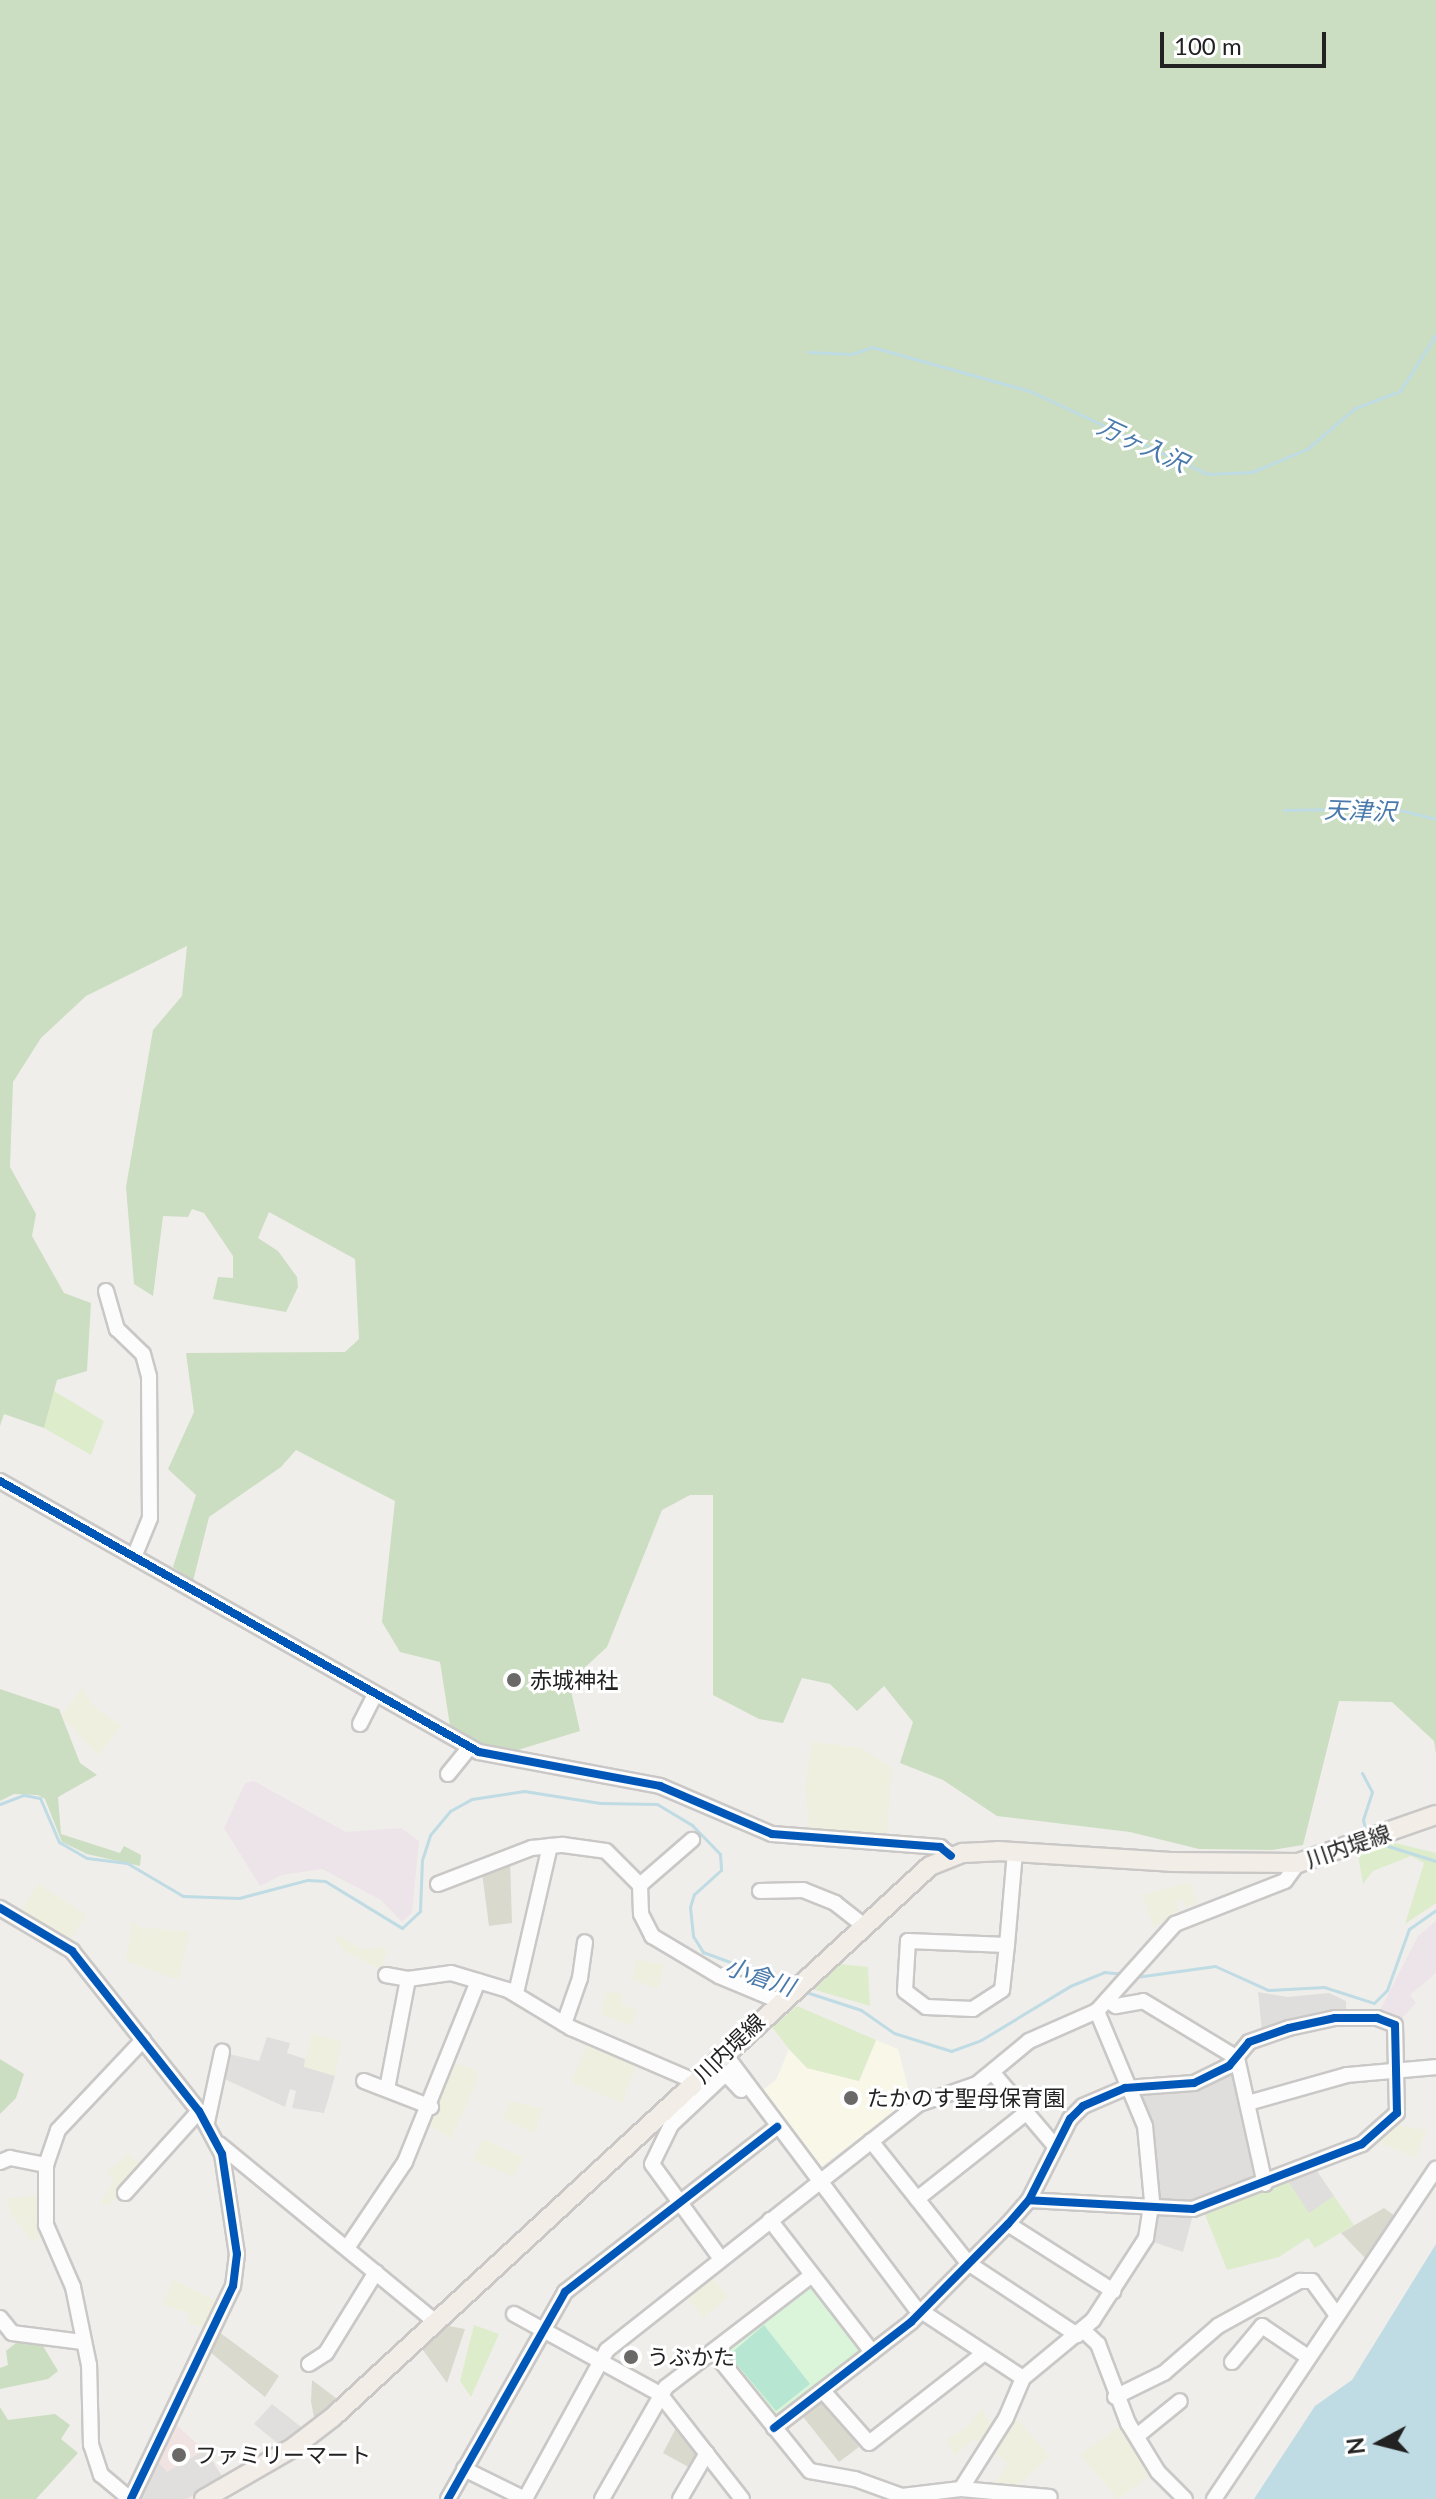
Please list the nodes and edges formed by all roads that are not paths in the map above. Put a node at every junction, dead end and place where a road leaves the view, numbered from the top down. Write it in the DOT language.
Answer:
graph roads {
  1 [pos="106,1291"];
  2 [pos="0,1481"];
  3 [pos="134,1557"];
  4 [pos="374,1696"];
  5 [pos="360,1724"];
  6 [pos="469,1748"];
  7 [pos="448,1774"];
  8 [pos="1436,1815"];
  9 [pos="692,1840"];
  10 [pos="550,1846"];
  11 [pos="1015,1852"];
  12 [pos="951,1856"];
  13 [pos="1298,1863"];
  14 [pos="438,1884"];
  15 [pos="640,1885"];
  16 [pos="760,1891"];
  17 [pos="0,1908"];
  18 [pos="862,1924"];
  19 [pos="585,1942"];
  20 [pos="1007,1945"];
  21 [pos="386,1975"];
  22 [pos="408,1979"];
  23 [pos="478,1981"];
  24 [pos="789,1991"];
  25 [pos="516,1993"];
  26 [pos="1102,2005"];
  27 [pos="564,2024"];
  28 [pos="143,2040"];
  29 [pos="222,2052"];
  30 [pos="724,2053"];
  31 [pos="1237,2058"];
  32 [pos="1398,2066"];
  33 [pos="1436,2067"];
  34 [pos="993,2073"];
  35 [pos="364,2081"];
  36 [pos="694,2081"];
  37 [pos="1130,2087"];
  38 [pos="387,2089"];
  39 [pos="1248,2103"];
  40 [pos="431,2107"];
  41 [pos="1026,2113"];
  42 [pos="203,2116"];
  43 [pos="777,2127"];
  44 [pos="871,2141"];
  45 [pos="219,2144"];
  46 [pos="1055,2146"];
  47 [pos="0,2162"];
  48 [pos="46,2165"];
  49 [pos="1436,2169"];
  50 [pos="818,2182"];
  51 [pos="1265,2184"];
  52 [pos="125,2193"];
  53 [pos="917,2199"];
  54 [pos="1029,2200"];
  55 [pos="678,2204"];
  56 [pos="1152,2208"];
  57 [pos="770,2220"];
  58 [pos="1008,2224"];
  59 [pos="347,2248"];
  60 [pos="721,2259"];
  61 [pos="968,2263"];
  62 [pos="376,2272"];
  63 [pos="812,2275"];
  64 [pos="1113,2291"];
  65 [pos="921,2313"];
  66 [pos="514,2314"];
  67 [pos="1336,2314"];
  68 [pos="0,2318"];
  69 [pos="436,2322"];
  70 [pos="540,2328"];
  71 [pos="1080,2333"];
  72 [pos="82,2342"];
  73 [pos="713,2351"];
  74 [pos="872,2352"];
  75 [pos="983,2354"];
  76 [pos="1308,2357"];
  77 [pos="599,2359"];
  78 [pos="1232,2362"];
  79 [pos="309,2364"];
  80 [pos="1023,2378"];
  81 [pos="823,2391"];
  82 [pos="660,2394"];
  83 [pos="1115,2397"];
  84 [pos="1180,2401"];
  85 [pos="774,2428"];
  86 [pos="1137,2436"];
  87 [pos="707,2453"];
  88 [pos="464,2469"];
  89 [pos="961,2489"];
  90 [pos="1050,2497"];
  91 [pos="131,2499"];
  92 [pos="204,2499"];
  93 [pos="448,2499"];
  94 [pos="525,2499"];
  95 [pos="602,2499"];
  96 [pos="680,2499"];
  97 [pos="742,2499"];
  98 [pos="1185,2499"];
  99 [pos="1214,2499"];
  1 -- 3 [label="street"];
  2 -- 3 [label="street"];
  3 -- 4 [label="street"];
  4 -- 5 [label="street"];
  4 -- 6 [label="street"];
  6 -- 7 [label="street"];
  6 -- 12 [label="street"];
  8 -- 13 [label="main road, 川内堤線"];
  9 -- 15 [label="street"];
  10 -- 14 [label="street"];
  10 -- 15 [label="street"];
  10 -- 25 [label="street"];
  11 -- 12 [label="main road, 川内堤線"];
  11 -- 13 [label="main road, 川内堤線"];
  11 -- 20 [label="street"];
  12 -- 18 [label="main road, 川内堤線"];
  13 -- 26 [label="street"];
  15 -- 24 [label="street"];
  16 -- 18 [label="street"];
  17 -- 28 [label="street"];
  18 -- 24 [label="main road, 川内堤線"];
  19 -- 27 [label="street"];
  20 -- 20 [label="street"];
  21 -- 22 [label="street"];
  22 -- 23 [label="street"];
  22 -- 38 [label="street"];
  23 -- 25 [label="street"];
  23 -- 40 [label="street"];
  24 -- 30 [label="main road, 川内堤線"];
  25 -- 27 [label="street"];
  26 -- 31 [label="street"];
  26 -- 34 [label="street"];
  26 -- 37 [label="street"];
  27 -- 36 [label="street"];
  28 -- 42 [label="street"];
  28 -- 48 [label="street"];
  29 -- 42 [label="street"];
  30 -- 36 [label="main road, 川内堤線"];
  30 -- 43 [label="street"];
  31 -- 32 [label="street"];
  31 -- 37 [label="street"];
  31 -- 39 [label="street"];
  32 -- 33 [label="street"];
  32 -- 39 [label="street"];
  32 -- 51 [label="street"];
  34 -- 41 [label="street"];
  34 -- 44 [label="street"];
  35 -- 38 [label="street"];
  36 -- 69 [label="main road, 川内堤線"];
  37 -- 46 [label="street"];
  37 -- 56 [label="street"];
  38 -- 40 [label="street"];
  39 -- 51 [label="street"];
  40 -- 59 [label="street"];
  41 -- 46 [label="street"];
  41 -- 53 [label="street"];
  42 -- 45 [label="street"];
  42 -- 52 [label="street"];
  43 -- 50 [label="street"];
  43 -- 55 [label="street"];
  43 -- 55 [label="street"];
  44 -- 50 [label="street"];
  44 -- 53 [label="street"];
  45 -- 59 [label="street"];
  45 -- 91 [label="street"];
  46 -- 54 [label="street"];
  47 -- 48 [label="street"];
  48 -- 72 [label="street"];
  49 -- 67 [label="street"];
  50 -- 57 [label="street"];
  50 -- 65 [label="street"];
  51 -- 56 [label="street"];
  53 -- 61 [label="street"];
  54 -- 56 [label="street"];
  54 -- 58 [label="street"];
  55 -- 60 [label="street"];
  55 -- 70 [label="street"];
  56 -- 64 [label="street"];
  57 -- 60 [label="street"];
  57 -- 63 [label="street"];
  58 -- 61 [label="street"];
  58 -- 64 [label="street"];
  59 -- 62 [label="street"];
  60 -- 77 [label="street"];
  61 -- 65 [label="street"];
  61 -- 71 [label="street"];
  62 -- 69 [label="street"];
  62 -- 79 [label="street"];
  63 -- 73 [label="street"];
  63 -- 74 [label="street"];
  64 -- 71 [label="street"];
  65 -- 74 [label="street"];
  65 -- 75 [label="street"];
  66 -- 70 [label="street"];
  67 -- 76 [label="street"];
  67 -- 83 [label="street"];
  68 -- 72 [label="street"];
  69 -- 92 [label="main road, 川内堤線"];
  70 -- 77 [label="street"];
  70 -- 88 [label="street"];
  71 -- 80 [label="street"];
  71 -- 83 [label="street"];
  72 -- 91 [label="street"];
  73 -- 82 [label="street"];
  73 -- 85 [label="street"];
  74 -- 81 [label="street"];
  75 -- 80 [label="street"];
  75 -- 81 [label="street"];
  76 -- 78 [label="street"];
  76 -- 99 [label="street"];
  77 -- 82 [label="street"];
  77 -- 94 [label="street"];
  80 -- 89 [label="street"];
  81 -- 85 [label="street"];
  82 -- 87 [label="street"];
  82 -- 95 [label="street"];
  83 -- 86 [label="street"];
  84 -- 86 [label="street"];
  85 -- 89 [label="street"];
  86 -- 98 [label="street"];
  87 -- 96 [label="street"];
  87 -- 97 [label="street"];
  88 -- 93 [label="street"];
  88 -- 94 [label="street"];
  89 -- 90 [label="street"];
}
